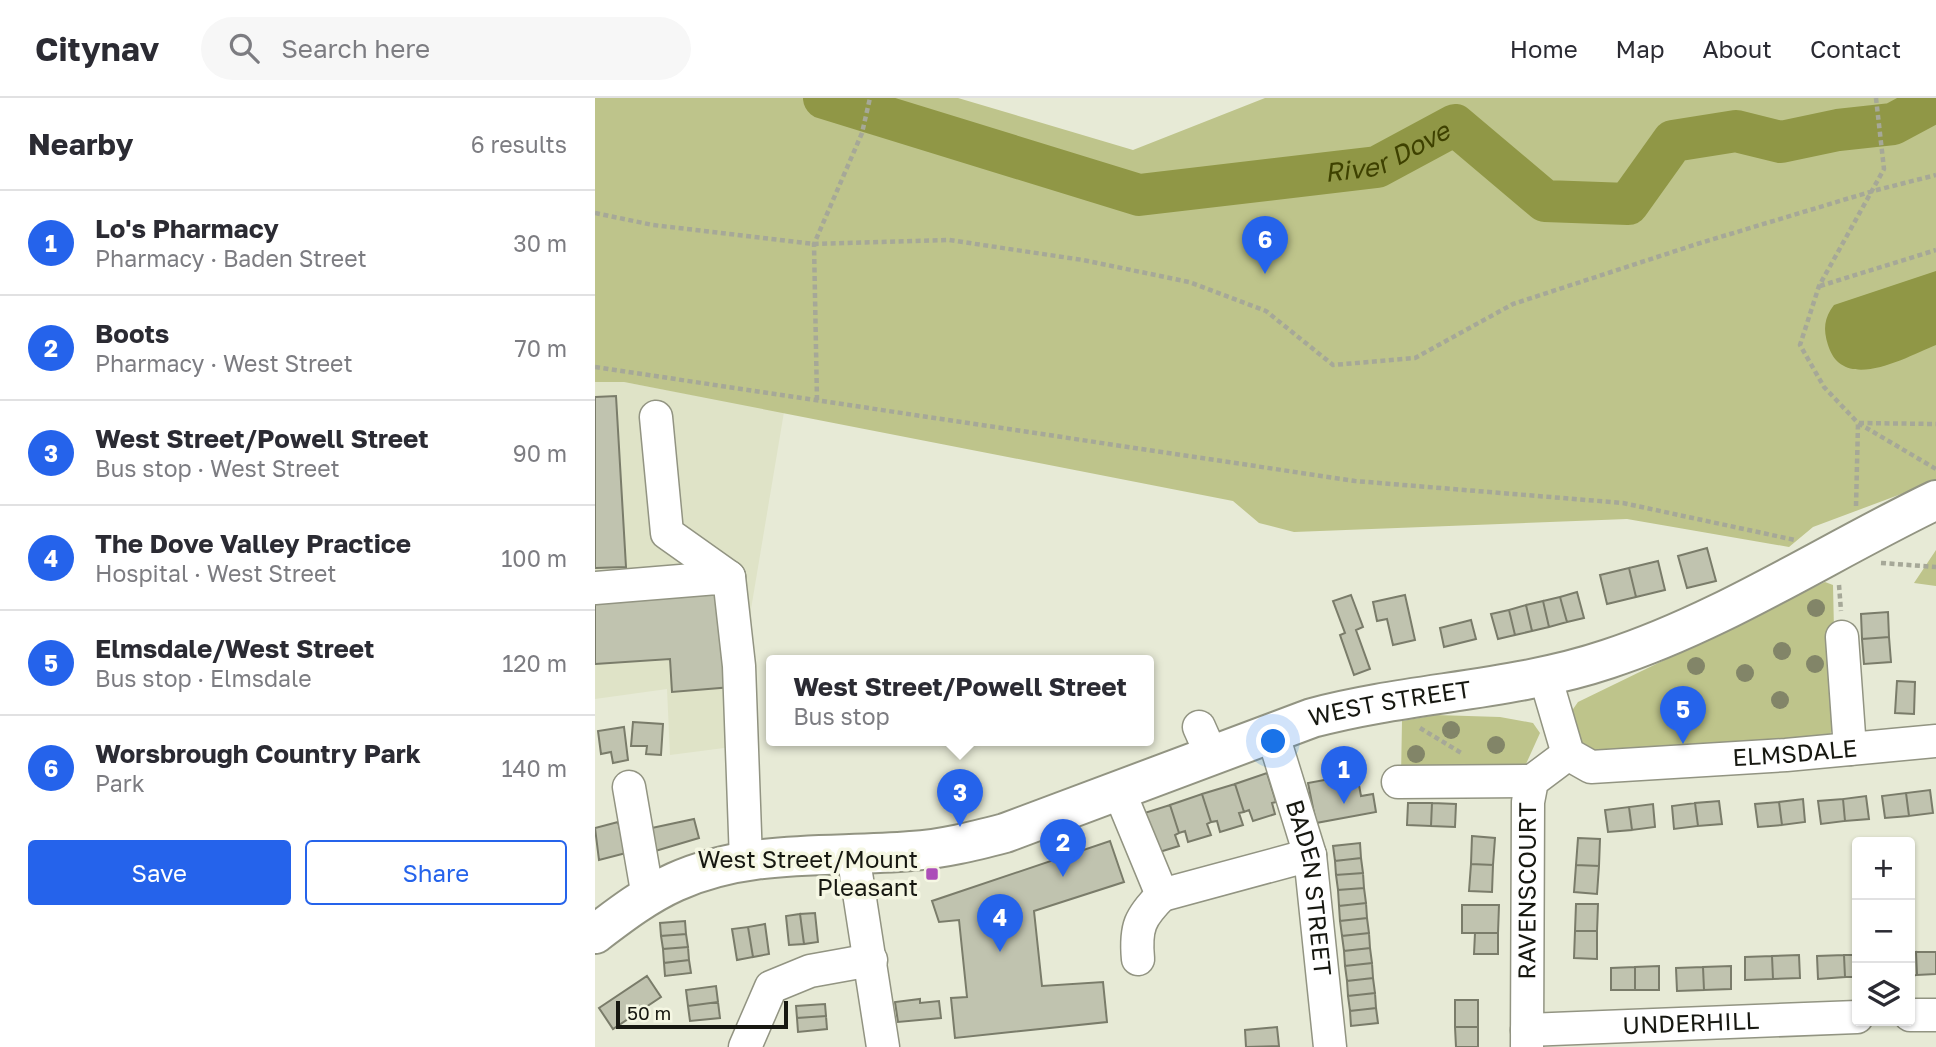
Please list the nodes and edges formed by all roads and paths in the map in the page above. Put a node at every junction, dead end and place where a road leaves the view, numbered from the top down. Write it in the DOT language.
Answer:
graph roads {
  1 [pos="870,98"];
  2 [pos="1876,98"];
  3 [pos="1936,176"];
  4 [pos="1873,191"];
  5 [pos="595,213"];
  6 [pos="814,244"];
  7 [pos="1936,250"];
  8 [pos="1819,286"];
  9 [pos="595,367"];
  10 [pos="817,400"];
  11 [pos="656,417"];
  12 [pos="1859,423"];
  13 [pos="1936,424"];
  14 [pos="1936,469"];
  15 [pos="1936,500"];
  16 [pos="1851,545"];
  17 [pos="1936,567"];
  18 [pos="729,577"];
  19 [pos="595,588"];
  20 [pos="1842,637"];
  21 [pos="1545,676"];
  22 [pos="1395,700"];
  23 [pos="1272,732"];
  24 [pos="1936,741"];
  25 [pos="1850,749"];
  26 [pos="1567,754"];
  27 [pos="1467,756"];
  28 [pos="1532,781"];
  29 [pos="1398,782"];
  30 [pos="629,787"];
  31 [pos="1119,791"];
  32 [pos="863,847"];
  33 [pos="1310,855"];
  34 [pos="745,861"];
  35 [pos="1162,895"];
  36 [pos="648,897"];
  37 [pos="596,931"];
  38 [pos="1138,959"];
  39 [pos="871,960"];
  40 [pos="1936,1015"];
  41 [pos="1915,1016"];
  42 [pos="1852,1017"];
  43 [pos="1527,1038"];
  44 [pos="745,1047"];
  45 [pos="883,1047"];
  46 [pos="1330,1047"];
  1 -- 6 [label="path"];
  2 -- 4 [label="path"];
  3 -- 4 [label="path"];
  4 -- 6 [label="path"];
  4 -- 8 [label="path"];
  5 -- 6 [label="path"];
  6 -- 10 [label="path"];
  7 -- 8 [label="path"];
  8 -- 12 [label="path"];
  9 -- 10 [label="path"];
  10 -- 16 [label="path"];
  11 -- 18 [label="street"];
  12 -- 13 [label="path"];
  12 -- 14 [label="path"];
  12 -- 16 [label="path"];
  15 -- 16 [label="main road, WEST STREET"];
  16 -- 17 [label="path"];
  16 -- 20 [label="path"];
  16 -- 21 [label="main road, WEST STREET"];
  18 -- 19 [label="street"];
  18 -- 34 [label="street"];
  20 -- 25 [label="street"];
  21 -- 22 [label="main road, WEST STREET"];
  21 -- 26 [label="street"];
  22 -- 23 [label="main road, WEST STREET"];
  22 -- 27 [label="path"];
  23 -- 31 [label="main road, WEST STREET"];
  23 -- 33 [label="street, BADEN STREET"];
  24 -- 25 [label="street, ELMSDALE"];
  25 -- 26 [label="street, ELMSDALE"];
  26 -- 28 [label="street, RAVENSCOURT"];
  28 -- 29 [label="street"];
  28 -- 43 [label="street, RAVENSCOURT"];
  30 -- 36 [label="street"];
  31 -- 32 [label="main road, WEST STREET"];
  31 -- 35 [label="street"];
  32 -- 34 [label="main road, WEST STREET"];
  32 -- 39 [label="street"];
  33 -- 35 [label="street"];
  33 -- 46 [label="street, BADEN STREET"];
  34 -- 36 [label="main road, WEST STREET"];
  35 -- 38 [label="street"];
  36 -- 37 [label="main road, WEST STREET"];
  39 -- 44 [label="street"];
  39 -- 45 [label="street"];
  40 -- 41 [label="street"];
  42 -- 43 [label="street, UNDERHILL"];
}
